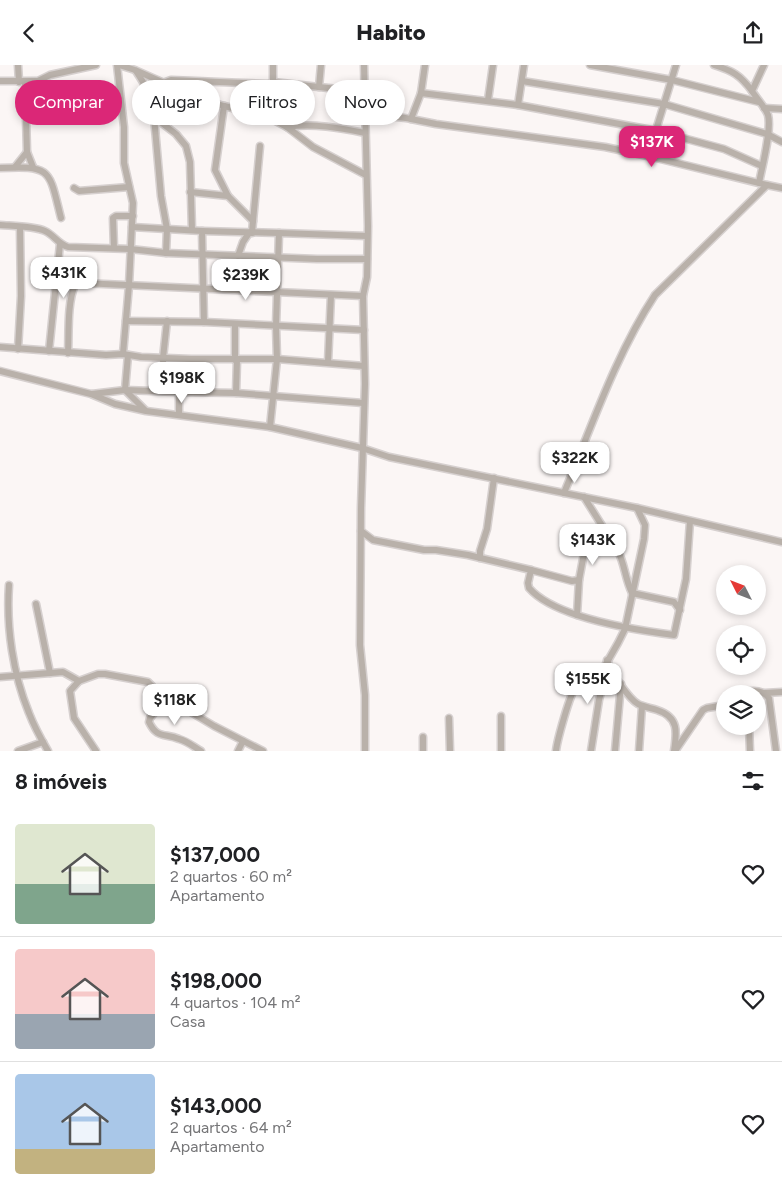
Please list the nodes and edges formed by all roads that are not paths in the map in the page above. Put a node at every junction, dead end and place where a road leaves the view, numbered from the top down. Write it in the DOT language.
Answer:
graph roads {
  1 [pos="18,65"];
  2 [pos="96,65"];
  3 [pos="118,65"];
  4 [pos="273,65"];
  5 [pos="321,65"];
  6 [pos="364,65"];
  7 [pos="425,65"];
  8 [pos="493,65"];
  9 [pos="524,65"];
  10 [pos="590,65"];
  11 [pos="676,65"];
  12 [pos="714,65"];
  13 [pos="764,65"];
  14 [pos="84,66"];
  15 [pos="135,70"];
  16 [pos="22,80"];
  17 [pos="40,80"];
  18 [pos="142,80"];
  19 [pos="156,80"];
  20 [pos="271,80"];
  21 [pos="365,80"];
  22 [pos="672,80"];
  23 [pos="0,81"];
  24 [pos="522,81"];
  25 [pos="15,82"];
  26 [pos="315,87"];
  27 [pos="319,87"];
  28 [pos="325,88"];
  29 [pos="752,91"];
  30 [pos="420,93"];
  31 [pos="488,101"];
  32 [pos="759,102"];
  33 [pos="664,104"];
  34 [pos="220,105"];
  35 [pos="518,105"];
  36 [pos="224,106"];
  37 [pos="230,107"];
  38 [pos="764,108"];
  39 [pos="782,109"];
  40 [pos="405,118"];
  41 [pos="411,119"];
  42 [pos="25,125"];
  43 [pos="155,125"];
  44 [pos="164,125"];
  45 [pos="284,125"];
  46 [pos="365,125"];
  47 [pos="369,125"];
  48 [pos="287,127"];
  49 [pos="365,129"];
  50 [pos="656,131"];
  51 [pos="767,134"];
  52 [pos="782,142"];
  53 [pos="260,146"];
  54 [pos="27,152"];
  55 [pos="648,156"];
  56 [pos="762,166"];
  57 [pos="15,167"];
  58 [pos="33,167"];
  59 [pos="0,168"];
  60 [pos="366,175"];
  61 [pos="759,183"];
  62 [pos="767,185"];
  63 [pos="129,187"];
  64 [pos="74,188"];
  65 [pos="782,189"];
  66 [pos="190,192"];
  67 [pos="228,196"];
  68 [pos="133,216"];
  69 [pos="61,219"];
  70 [pos="253,221"];
  71 [pos="0,225"];
  72 [pos="20,227"];
  73 [pos="132,227"];
  74 [pos="167,229"];
  75 [pos="192,230"];
  76 [pos="202,231"];
  77 [pos="251,233"];
  78 [pos="279,233"];
  79 [pos="367,236"];
  80 [pos="60,244"];
  81 [pos="114,248"];
  82 [pos="130,249"];
  83 [pos="166,253"];
  84 [pos="202,254"];
  85 [pos="238,255"];
  86 [pos="277,257"];
  87 [pos="367,259"];
  88 [pos="129,285"];
  89 [pos="202,289"];
  90 [pos="276,292"];
  91 [pos="331,295"];
  92 [pos="363,296"];
  93 [pos="126,321"];
  94 [pos="167,321"];
  95 [pos="204,322"];
  96 [pos="235,325"];
  97 [pos="276,326"];
  98 [pos="329,329"];
  99 [pos="364,330"];
  100 [pos="0,347"];
  101 [pos="18,349"];
  102 [pos="49,351"];
  103 [pos="68,353"];
  104 [pos="125,355"];
  105 [pos="163,358"];
  106 [pos="277,359"];
  107 [pos="236,360"];
  108 [pos="328,362"];
  109 [pos="364,366"];
  110 [pos="0,371"];
  111 [pos="125,390"];
  112 [pos="164,391"];
  113 [pos="115,392"];
  114 [pos="179,392"];
  115 [pos="236,393"];
  116 [pos="91,394"];
  117 [pos="273,397"];
  118 [pos="363,403"];
  119 [pos="115,405"];
  120 [pos="146,411"];
  121 [pos="179,414"];
  122 [pos="270,427"];
  123 [pos="362,448"];
  124 [pos="494,478"];
  125 [pos="564,493"];
  126 [pos="584,497"];
  127 [pos="637,508"];
  128 [pos="690,521"];
  129 [pos="360,531"];
  130 [pos="782,542"];
  131 [pos="585,548"];
  132 [pos="480,558"];
  133 [pos="531,570"];
  134 [pos="579,580"];
  135 [pos="9,585"];
  136 [pos="632,593"];
  137 [pos="36,604"];
  138 [pos="680,610"];
  139 [pos="577,615"];
  140 [pos="624,629"];
  141 [pos="608,662"];
  142 [pos="50,673"];
  143 [pos="0,677"];
  144 [pos="18,677"];
  145 [pos="78,681"];
  146 [pos="621,684"];
  147 [pos="782,692"];
  148 [pos="766,693"];
  149 [pos="766,694"];
  150 [pos="166,699"];
  151 [pos="642,706"];
  152 [pos="716,706"];
  153 [pos="501,716"];
  154 [pos="449,718"];
  155 [pos="749,735"];
  156 [pos="423,737"];
  157 [pos="243,741"];
  158 [pos="43,742"];
  159 [pos="18,751"];
  160 [pos="48,751"];
  161 [pos="96,751"];
  162 [pos="201,751"];
  163 [pos="238,751"];
  164 [pos="263,751"];
  165 [pos="365,751"];
  166 [pos="423,751"];
  167 [pos="450,751"];
  168 [pos="501,751"];
  169 [pos="556,751"];
  170 [pos="591,751"];
  171 [pos="615,751"];
  172 [pos="639,751"];
  173 [pos="675,751"];
  174 [pos="750,751"];
  175 [pos="776,751"];
  1 -- 16 [label="street"];
  2 -- 14 [label="street"];
  3 -- 15 [label="street"];
  3 -- 63 [label="street"];
  4 -- 20 [label="street"];
  5 -- 27 [label="street"];
  6 -- 21 [label="street"];
  7 -- 30 [label="street"];
  8 -- 31 [label="street"];
  9 -- 24 [label="street"];
  10 -- 22 [label="street"];
  11 -- 22 [label="street"];
  12 -- 29 [label="street"];
  13 -- 29 [label="street"];
  14 -- 17 [label="street"];
  15 -- 18 [label="street"];
  15 -- 19 [label="street"];
  22 -- 32 [label="street"];
  22 -- 33 [label="street"];
  23 -- 25 [label="street"];
  24 -- 33 [label="street"];
  24 -- 35 [label="street"];
  26 -- 27 [label="street"];
  27 -- 28 [label="street"];
  29 -- 32 [label="street"];
  30 -- 31 [label="street"];
  30 -- 41 [label="street"];
  31 -- 35 [label="street"];
  32 -- 38 [label="street"];
  33 -- 50 [label="street"];
  33 -- 51 [label="street"];
  34 -- 36 [label="street"];
  35 -- 50 [label="street"];
  36 -- 37 [label="street"];
  36 -- 67 [label="street"];
  38 -- 39 [label="street"];
  38 -- 51 [label="street"];
  40 -- 41 [label="street"];
  41 -- 55 [label="street"];
  42 -- 54 [label="street"];
  43 -- 74 [label="street"];
  44 -- 66 [label="street"];
  45 -- 48 [label="street"];
  46 -- 49 [label="street"];
  47 -- 49 [label="street"];
  48 -- 49 [label="street"];
  48 -- 60 [label="street"];
  49 -- 60 [label="street"];
  50 -- 55 [label="street"];
  50 -- 56 [label="street"];
  51 -- 52 [label="street"];
  51 -- 56 [label="street"];
  53 -- 70 [label="street"];
  54 -- 57 [label="street"];
  54 -- 58 [label="street"];
  55 -- 61 [label="street"];
  56 -- 61 [label="street"];
  57 -- 58 [label="street"];
  57 -- 59 [label="street"];
  58 -- 69 [label="street"];
  60 -- 79 [label="street"];
  61 -- 62 [label="street"];
  62 -- 65 [label="street"];
  62 -- 125 [label="street"];
  63 -- 64 [label="street"];
  63 -- 68 [label="street"];
  66 -- 67 [label="street"];
  66 -- 75 [label="street"];
  67 -- 70 [label="street"];
  68 -- 73 [label="street"];
  68 -- 81 [label="street"];
  70 -- 77 [label="street"];
  71 -- 72 [label="street"];
  72 -- 80 [label="street"];
  72 -- 101 [label="street"];
  73 -- 74 [label="street"];
  73 -- 82 [label="street"];
  74 -- 75 [label="street"];
  74 -- 83 [label="street"];
  75 -- 76 [label="street"];
  76 -- 77 [label="street"];
  76 -- 84 [label="street"];
  77 -- 78 [label="street"];
  77 -- 85 [label="street"];
  78 -- 79 [label="street"];
  78 -- 86 [label="street"];
  79 -- 87 [label="street"];
  80 -- 81 [label="street"];
  80 -- 102 [label="street"];
  81 -- 82 [label="street"];
  82 -- 83 [label="street"];
  82 -- 88 [label="street"];
  83 -- 84 [label="street"];
  84 -- 85 [label="street"];
  84 -- 89 [label="street"];
  85 -- 86 [label="street"];
  86 -- 87 [label="street"];
  86 -- 90 [label="street"];
  87 -- 92 [label="street"];
  88 -- 89 [label="street"];
  88 -- 93 [label="street"];
  88 -- 103 [label="street"];
  89 -- 90 [label="street"];
  89 -- 95 [label="street"];
  90 -- 91 [label="street"];
  90 -- 97 [label="street"];
  91 -- 92 [label="street"];
  91 -- 98 [label="street"];
  92 -- 99 [label="street"];
  93 -- 94 [label="street"];
  93 -- 104 [label="street"];
  94 -- 95 [label="street"];
  94 -- 105 [label="street"];
  95 -- 96 [label="street"];
  96 -- 97 [label="street"];
  96 -- 107 [label="street"];
  97 -- 98 [label="street"];
  97 -- 106 [label="street"];
  98 -- 99 [label="street"];
  98 -- 108 [label="street"];
  99 -- 109 [label="street"];
  100 -- 101 [label="street"];
  101 -- 102 [label="street"];
  102 -- 103 [label="street"];
  103 -- 104 [label="street"];
  104 -- 105 [label="street"];
  104 -- 111 [label="street"];
  105 -- 107 [label="street"];
  105 -- 112 [label="street"];
  106 -- 107 [label="street"];
  106 -- 108 [label="street"];
  106 -- 117 [label="street"];
  107 -- 115 [label="street"];
  108 -- 109 [label="street"];
  109 -- 118 [label="street"];
  110 -- 116 [label="street"];
  111 -- 112 [label="street"];
  111 -- 113 [label="street"];
  111 -- 120 [label="street"];
  112 -- 114 [label="street"];
  113 -- 116 [label="street"];
  113 -- 119 [label="street"];
  114 -- 115 [label="street"];
  114 -- 121 [label="street"];
  115 -- 117 [label="street"];
  116 -- 119 [label="street"];
  117 -- 118 [label="street"];
  117 -- 122 [label="street"];
  118 -- 123 [label="street"];
  119 -- 120 [label="street"];
  120 -- 121 [label="street"];
  121 -- 122 [label="street"];
  122 -- 123 [label="street"];
  123 -- 124 [label="street"];
  123 -- 129 [label="street"];
  124 -- 125 [label="street"];
  124 -- 132 [label="street"];
  125 -- 126 [label="street"];
  126 -- 127 [label="street"];
  126 -- 136 [label="street"];
  127 -- 128 [label="street"];
  127 -- 136 [label="street"];
  128 -- 130 [label="street"];
  128 -- 138 [label="street"];
  129 -- 132 [label="street"];
  129 -- 165 [label="street"];
  131 -- 134 [label="street"];
  132 -- 133 [label="street"];
  133 -- 134 [label="street"];
  133 -- 139 [label="street"];
  134 -- 139 [label="street"];
  135 -- 144 [label="street"];
  136 -- 138 [label="street"];
  136 -- 140 [label="street"];
  137 -- 142 [label="street"];
  138 -- 140 [label="street"];
  139 -- 140 [label="street"];
  140 -- 141 [label="street"];
  141 -- 146 [label="street"];
  141 -- 169 [label="street"];
  141 -- 170 [label="street"];
  142 -- 144 [label="street"];
  142 -- 145 [label="street"];
  143 -- 144 [label="street"];
  144 -- 158 [label="street"];
  145 -- 150 [label="street"];
  145 -- 161 [label="street"];
  146 -- 151 [label="street"];
  146 -- 171 [label="street"];
  147 -- 148 [label="street"];
  149 -- 175 [label="street"];
  150 -- 157 [label="street"];
  150 -- 162 [label="street"];
  151 -- 172 [label="street"];
  151 -- 173 [label="street"];
  152 -- 173 [label="street"];
  153 -- 168 [label="street"];
  154 -- 167 [label="street"];
  155 -- 174 [label="street"];
  156 -- 166 [label="street"];
  157 -- 163 [label="street"];
  157 -- 164 [label="street"];
  158 -- 159 [label="street"];
  158 -- 160 [label="street"];
}
